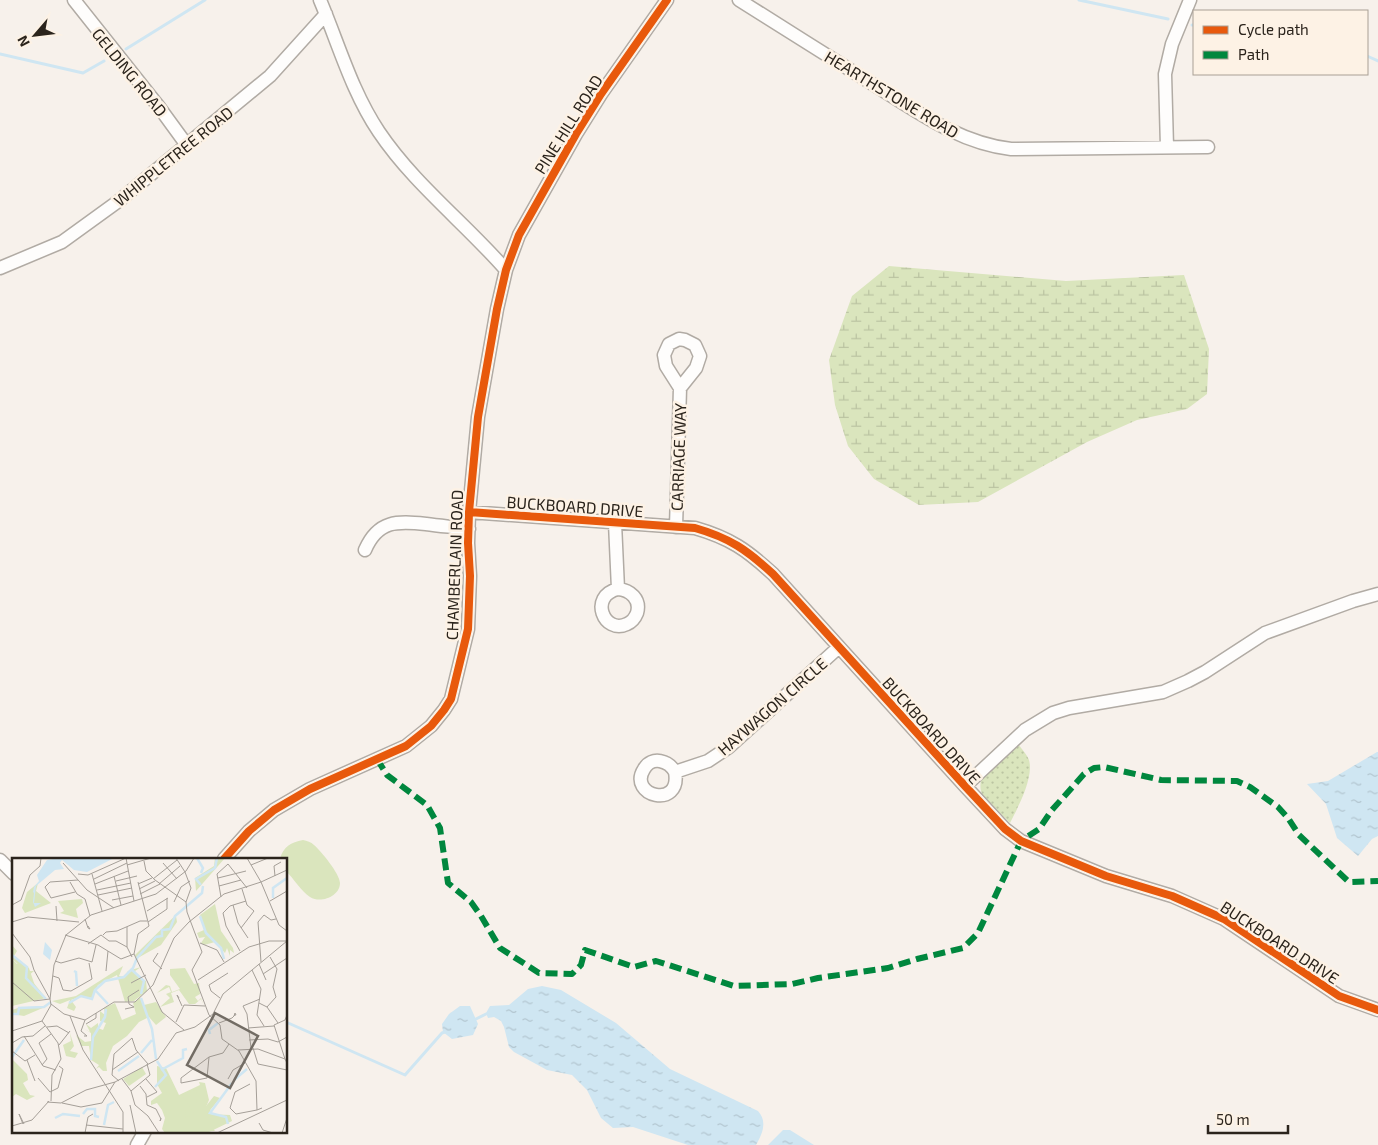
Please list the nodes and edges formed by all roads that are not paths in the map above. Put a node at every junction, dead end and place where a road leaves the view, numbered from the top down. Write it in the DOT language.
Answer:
graph roads {
  1 [pos="74,0"];
  2 [pos="320,0"];
  3 [pos="667,0"];
  4 [pos="739,0"];
  5 [pos="1190,0"];
  6 [pos="326,14"];
  7 [pos="186,144"];
  8 [pos="1208,146"];
  9 [pos="1167,147"];
  10 [pos="0,268"];
  11 [pos="506,270"];
  12 [pos="680,388"];
  13 [pos="469,512"];
  14 [pos="615,523"];
  15 [pos="676,527"];
  16 [pos="469,529"];
  17 [pos="365,550"];
  18 [pos="618,589"];
  19 [pos="1378,594"];
  20 [pos="839,646"];
  21 [pos="675,772"];
  22 [pos="965,786"];
  23 [pos="225,858"];
  24 [pos="0,860"];
  25 [pos="12,872"];
  26 [pos="1378,1010"];
  27 [pos="144,1132"];
  28 [pos="137,1145"];
  1 -- 7 [label="street, GELDING ROAD"];
  2 -- 6 [label="street"];
  3 -- 11 [label="street, PINE HILL ROAD"];
  4 -- 9 [label="street, HEARTHSTONE ROAD"];
  5 -- 9 [label="street"];
  6 -- 7 [label="street, WHIPPLETREE ROAD"];
  6 -- 11 [label="street"];
  7 -- 10 [label="street, WHIPPLETREE ROAD"];
  8 -- 9 [label="street, HEARTHSTONE ROAD"];
  11 -- 13 [label="street, CHAMBERLAIN ROAD"];
  12 -- 15 [label="street, CARRIAGE WAY"];
  13 -- 14 [label="street, BUCKBOARD DRIVE"];
  13 -- 16 [label="street, CHAMBERLAIN ROAD"];
  14 -- 15 [label="street, BUCKBOARD DRIVE"];
  14 -- 18 [label="street"];
  15 -- 20 [label="street, BUCKBOARD DRIVE"];
  16 -- 17 [label="street"];
  16 -- 23 [label="street, CHAMBERLAIN ROAD"];
  19 -- 22 [label="street, BUCKBOARD DRIVE"];
  20 -- 21 [label="street, HAYWAGON CIRCLE"];
  20 -- 22 [label="street, BUCKBOARD DRIVE"];
  22 -- 26 [label="street, BUCKBOARD DRIVE"];
  24 -- 25 [label="street"];
  27 -- 28 [label="street"];
}
